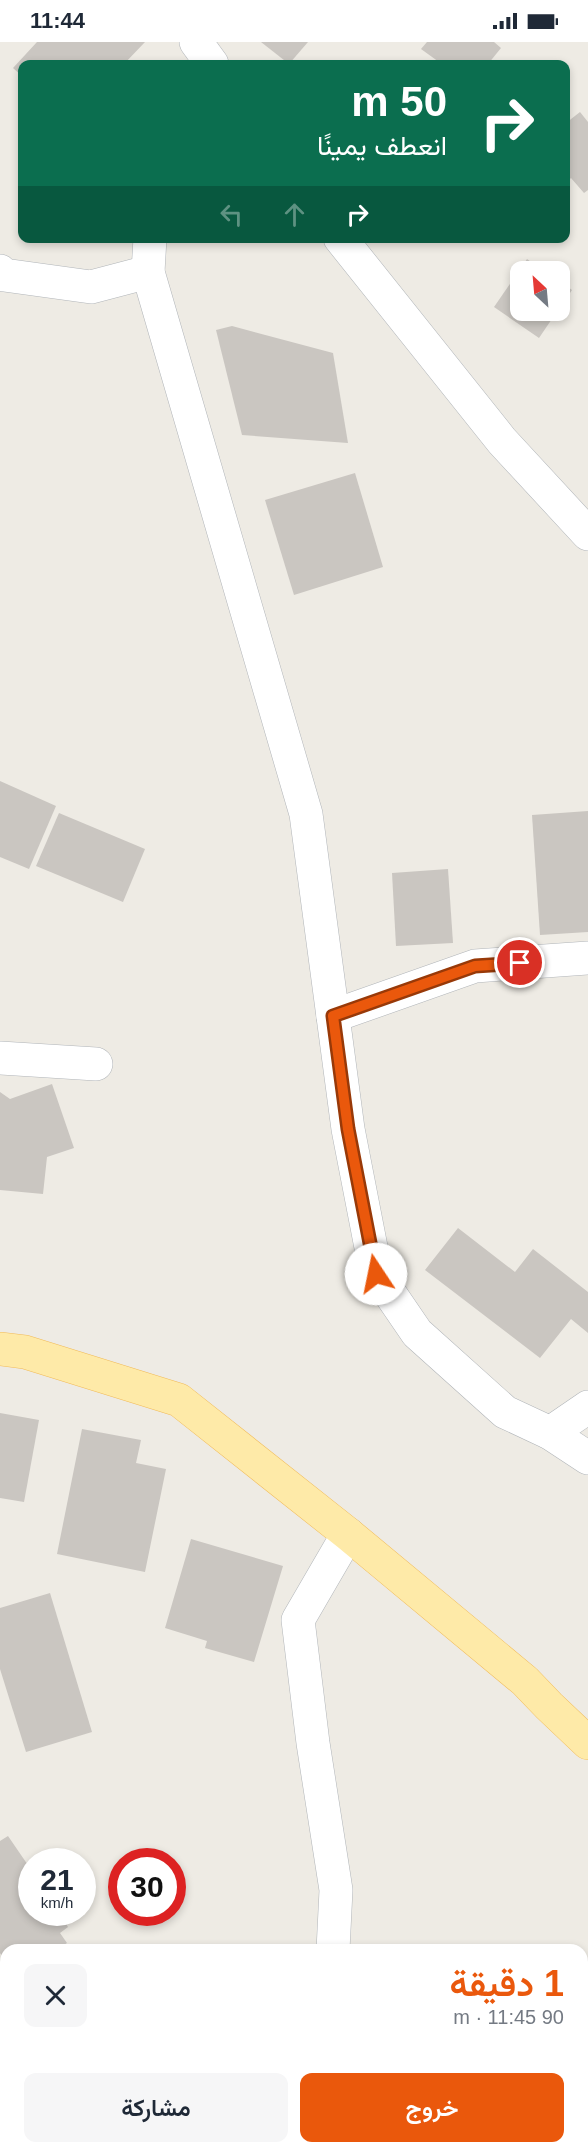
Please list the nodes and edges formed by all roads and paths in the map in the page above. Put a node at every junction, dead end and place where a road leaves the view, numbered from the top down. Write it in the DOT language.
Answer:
graph roads {
  1 [pos="196,42"];
  2 [pos="209,60"];
  3 [pos="150,243"];
  4 [pos="344,243"];
  5 [pos="0,271"];
  6 [pos="148,272"];
  7 [pos="588,534"];
  8 [pos="588,958"];
  9 [pos="333,1016"];
  10 [pos="0,1058"];
  11 [pos="96,1064"];
  12 [pos="0,1349"];
  13 [pos="588,1407"];
  14 [pos="550,1433"];
  15 [pos="588,1458"];
  16 [pos="348,1534"];
  17 [pos="525,1681"];
  18 [pos="588,1717"];
  19 [pos="588,1743"];
  20 [pos="333,1944"];
  1 -- 2 [label="street"];
  3 -- 6 [label="street"];
  4 -- 7 [label="street"];
  5 -- 6 [label="street"];
  6 -- 9 [label="street"];
  8 -- 9 [label="street"];
  9 -- 14 [label="street"];
  10 -- 11 [label="street"];
  12 -- 16 [label="main road"];
  13 -- 14 [label="street"];
  14 -- 15 [label="street"];
  16 -- 17 [label="main road"];
  16 -- 20 [label="street"];
  17 -- 18 [label="main road"];
  17 -- 19 [label="main road"];
}
